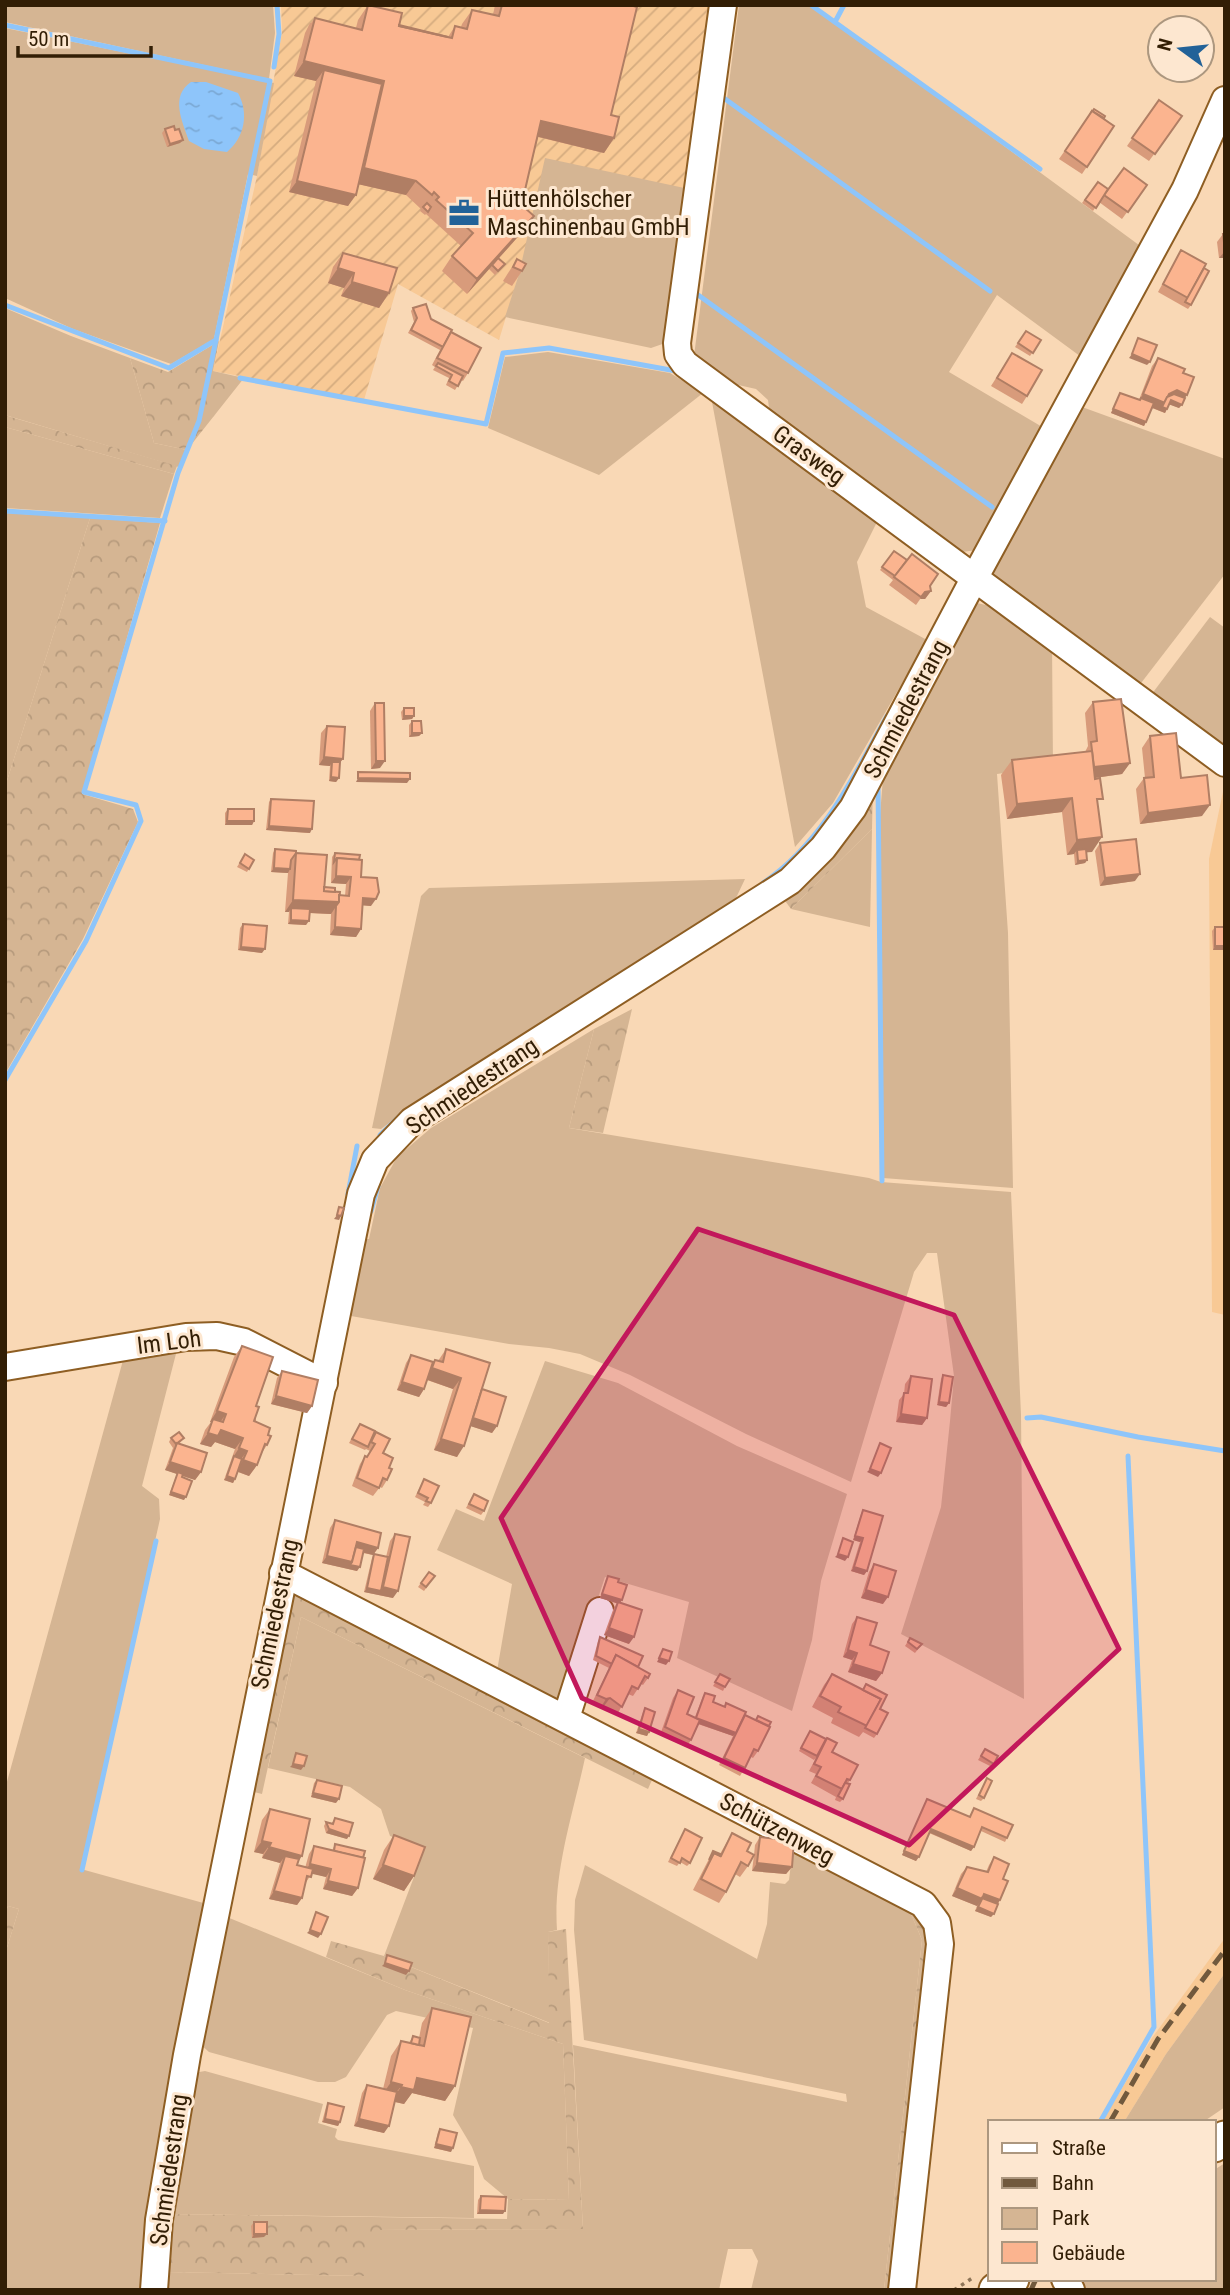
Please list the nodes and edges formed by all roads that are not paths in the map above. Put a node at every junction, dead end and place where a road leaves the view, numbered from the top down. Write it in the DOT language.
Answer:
graph roads {
  1 [pos="723,5"];
  2 [pos="1225,100"];
  3 [pos="975,577"];
  4 [pos="1225,763"];
  5 [pos="5,1367"];
  6 [pos="324,1383"];
  7 [pos="283,1573"];
  8 [pos="600,1611"];
  9 [pos="566,1718"];
  10 [pos="154,2290"];
  11 [pos="902,2290"];
  1 -- 3 [label="street, Grasweg"];
  2 -- 3 [label="street, Schmiedestrang"];
  3 -- 4 [label="street, Grasweg"];
  3 -- 6 [label="street, Schmiedestrang"];
  5 -- 6 [label="street, Im Loh"];
  6 -- 7 [label="street, Schmiedestrang"];
  7 -- 9 [label="street, Schützenweg"];
  7 -- 10 [label="street, Schmiedestrang"];
  8 -- 9 [label="street"];
  9 -- 11 [label="street, Schützenweg"];
}
